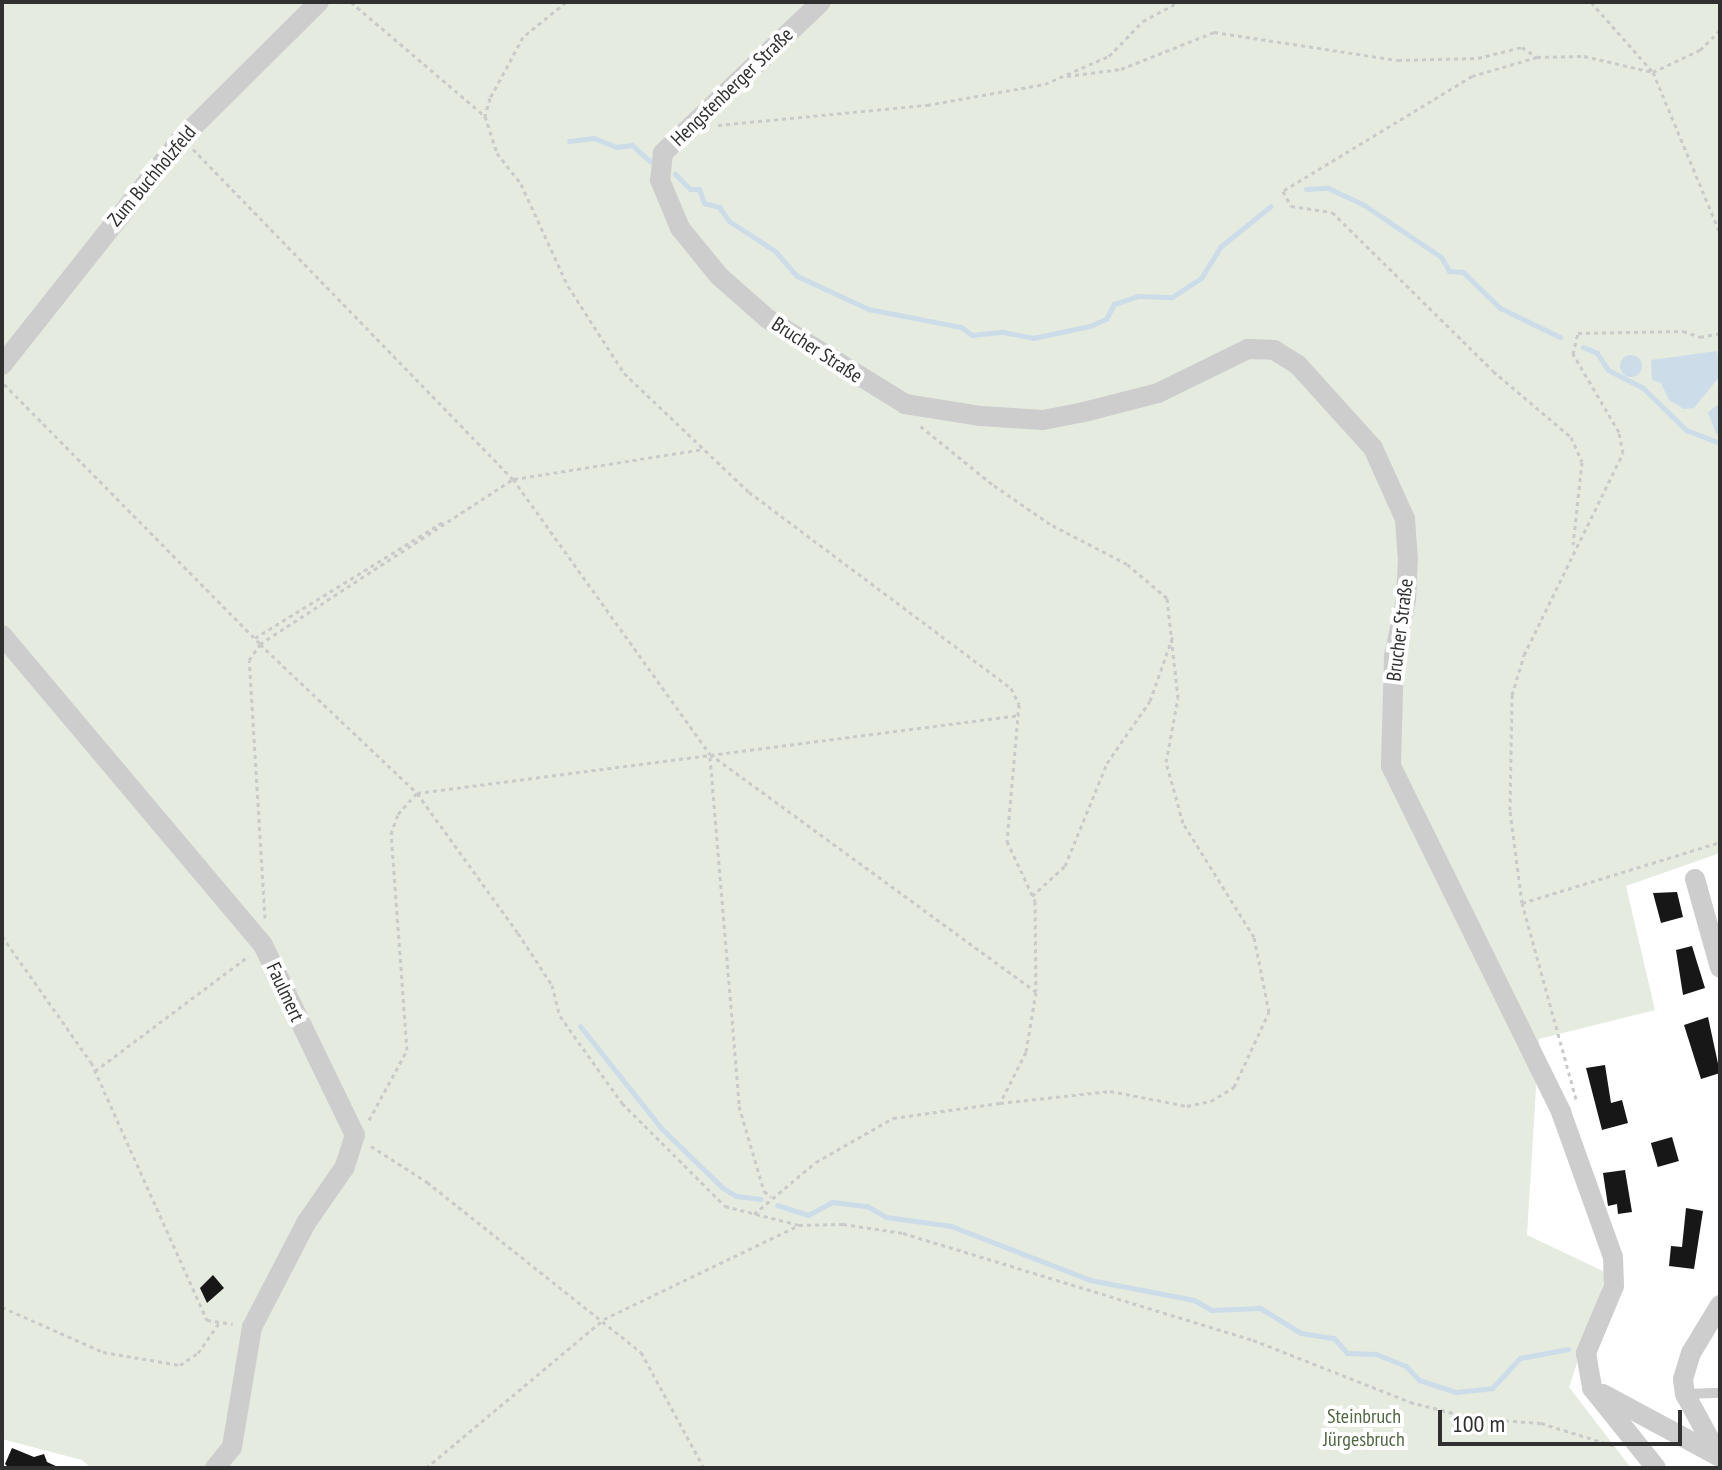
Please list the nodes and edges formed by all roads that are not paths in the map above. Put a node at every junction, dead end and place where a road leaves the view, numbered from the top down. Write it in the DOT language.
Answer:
graph roads {
  1 [pos="319,2"];
  2 [pos="821,2"];
  3 [pos="660,180"];
  4 [pos="2,365"];
  5 [pos="2,635"];
  6 [pos="1695,879"];
  7 [pos="1720,968"];
  8 [pos="1720,1305"];
  9 [pos="1592,1388"];
  10 [pos="1720,1393"];
  11 [pos="1685,1394"];
  12 [pos="1718,1456"];
  13 [pos="1655,1465"];
  14 [pos="215,1468"];
  1 -- 4 [label="street, Zum Buchholzfeld"];
  2 -- 3 [label="street, Hengstenberger Straße"];
  3 -- 9 [label="street, Brucher Straße"];
  5 -- 14 [label="street, Faulmert"];
  6 -- 7 [label="street"];
  8 -- 11 [label="street"];
  9 -- 12 [label="street"];
  9 -- 13 [label="street"];
  10 -- 11 [label="lane"];
  11 -- 12 [label="street"];
}
